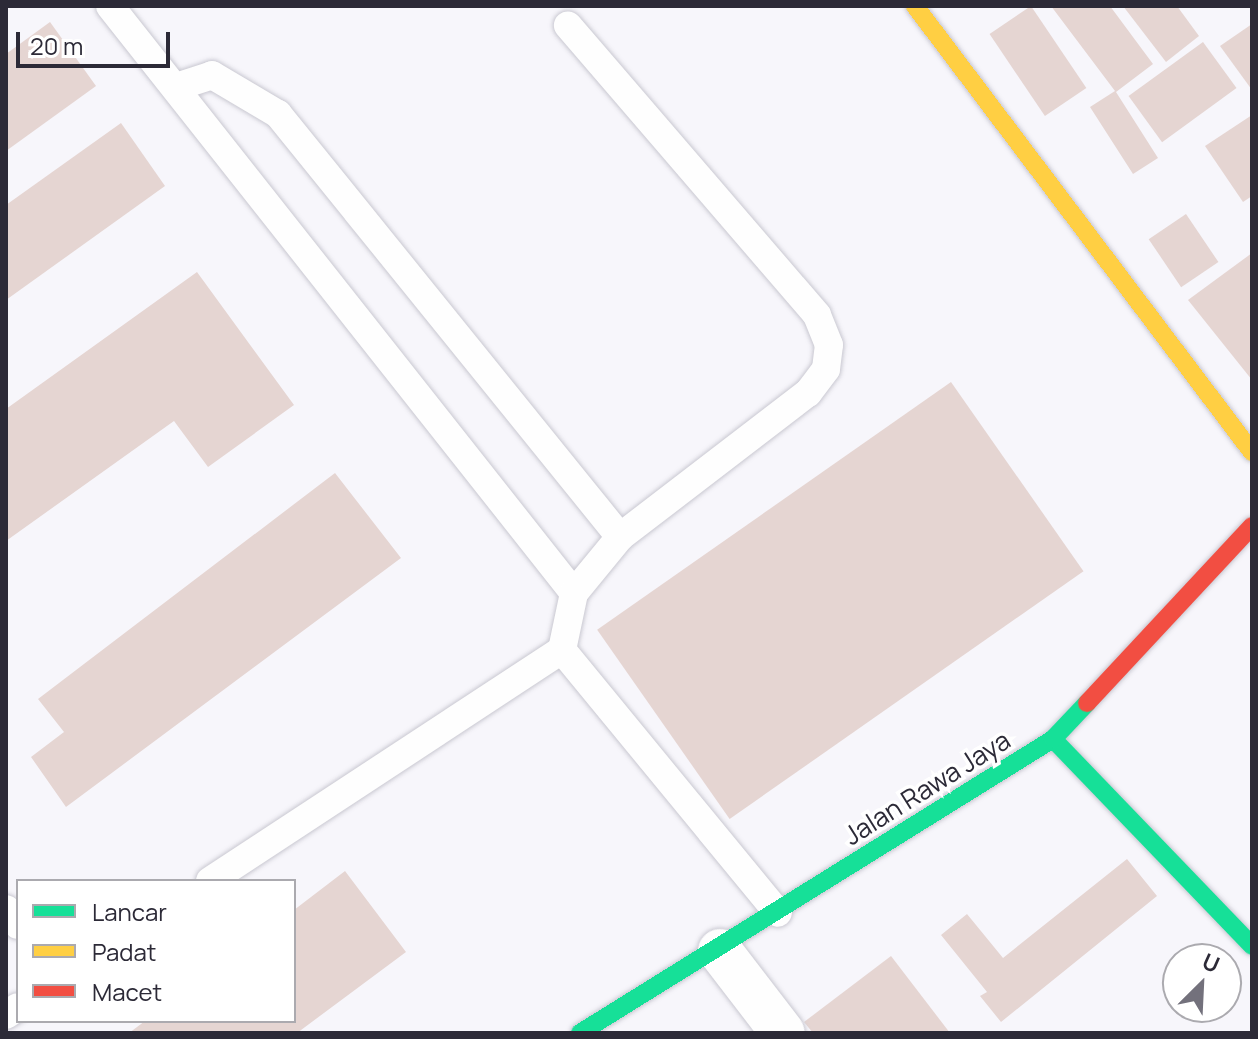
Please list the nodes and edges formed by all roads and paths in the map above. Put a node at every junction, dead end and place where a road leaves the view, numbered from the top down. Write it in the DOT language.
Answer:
graph roads {
  1 [pos="110,6"];
  2 [pos="915,6"];
  3 [pos="568,25"];
  4 [pos="176,87"];
  5 [pos="1252,452"];
  6 [pos="1252,526"];
  7 [pos="620,537"];
  8 [pos="574,593"];
  9 [pos="562,650"];
  10 [pos="1053,739"];
  11 [pos="213,879"];
  12 [pos="778,913"];
  13 [pos="1252,946"];
  14 [pos="720,951"];
  15 [pos="580,1033"];
  16 [pos="783,1033"];
  1 -- 4 [label="lane"];
  2 -- 5 [label="street"];
  3 -- 7 [label="lane"];
  4 -- 7 [label="lane"];
  4 -- 8 [label="lane"];
  6 -- 10 [label="street, Jalan Rawa Jaya"];
  7 -- 8 [label="lane"];
  8 -- 9 [label="lane"];
  9 -- 11 [label="lane"];
  9 -- 12 [label="lane"];
  10 -- 12 [label="street, Jalan Rawa Jaya"];
  10 -- 13 [label="street"];
  12 -- 14 [label="street, Jalan Rawa Jaya"];
  14 -- 15 [label="street, Jalan Rawa Jaya"];
  14 -- 16 [label="street"];
}
